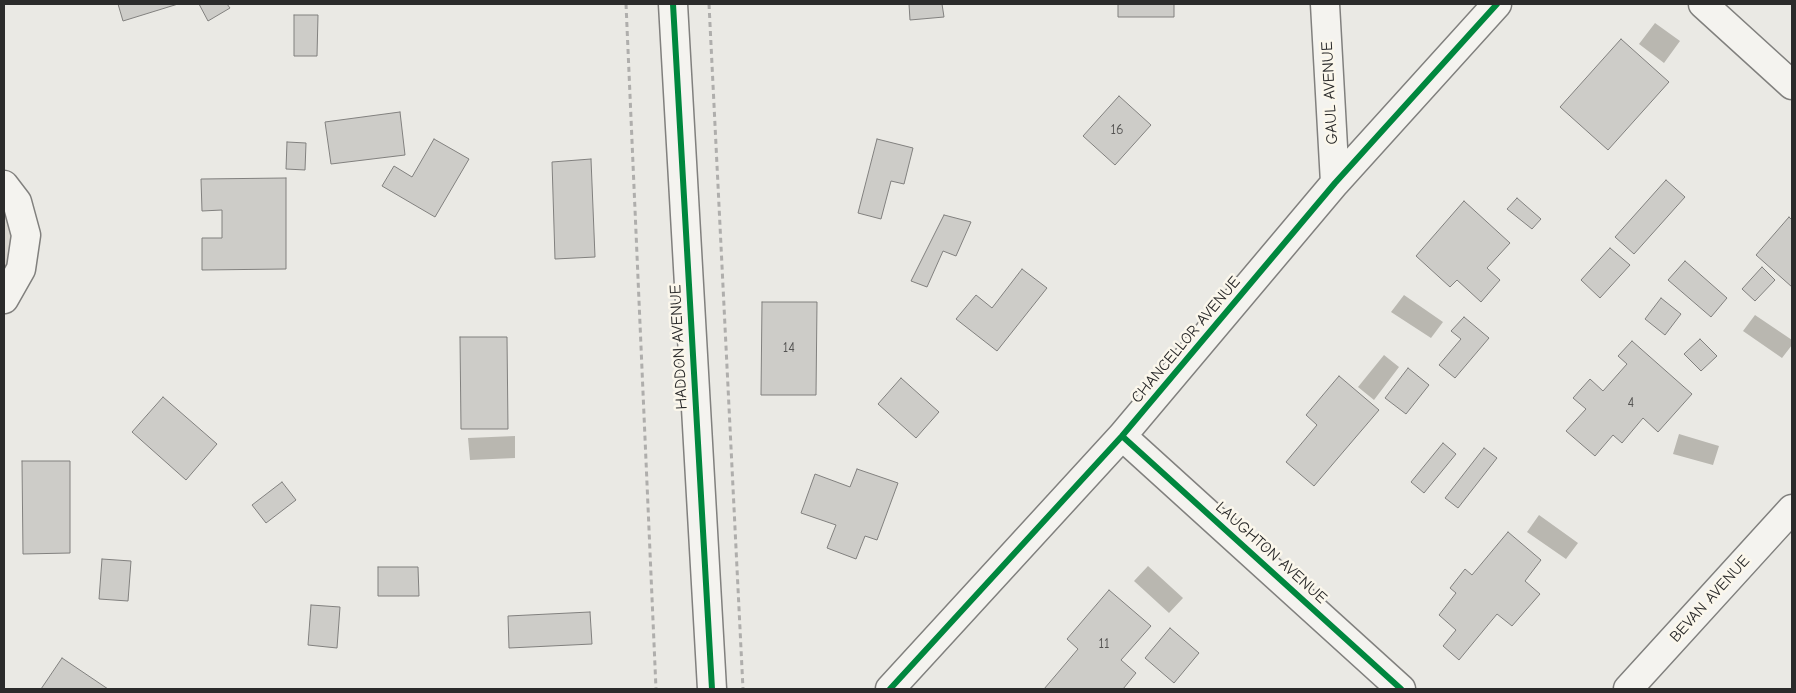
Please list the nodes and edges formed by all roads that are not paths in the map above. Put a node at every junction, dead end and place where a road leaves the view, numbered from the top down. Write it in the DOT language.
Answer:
graph roads {
  1 [pos="673,4"];
  2 [pos="1325,4"];
  3 [pos="1498,4"];
  4 [pos="1703,4"];
  5 [pos="1792,85"];
  6 [pos="1335,183"];
  7 [pos="4,185"];
  8 [pos="4,299"];
  9 [pos="1122,436"];
  10 [pos="1792,509"];
  11 [pos="712,689"];
  12 [pos="890,689"];
  13 [pos="1401,689"];
  14 [pos="1628,689"];
  1 -- 11 [label="street, HADDON AVENUE"];
  2 -- 6 [label="street, GAUL AVENUE"];
  3 -- 6 [label="street, CHANCELLOR AVENUE"];
  4 -- 5 [label="street"];
  6 -- 9 [label="street, CHANCELLOR AVENUE"];
  7 -- 8 [label="street"];
  9 -- 12 [label="street, CHANCELLOR AVENUE"];
  9 -- 13 [label="street, LAUGHTON AVENUE"];
  10 -- 14 [label="street, BEVAN AVENUE"];
}
